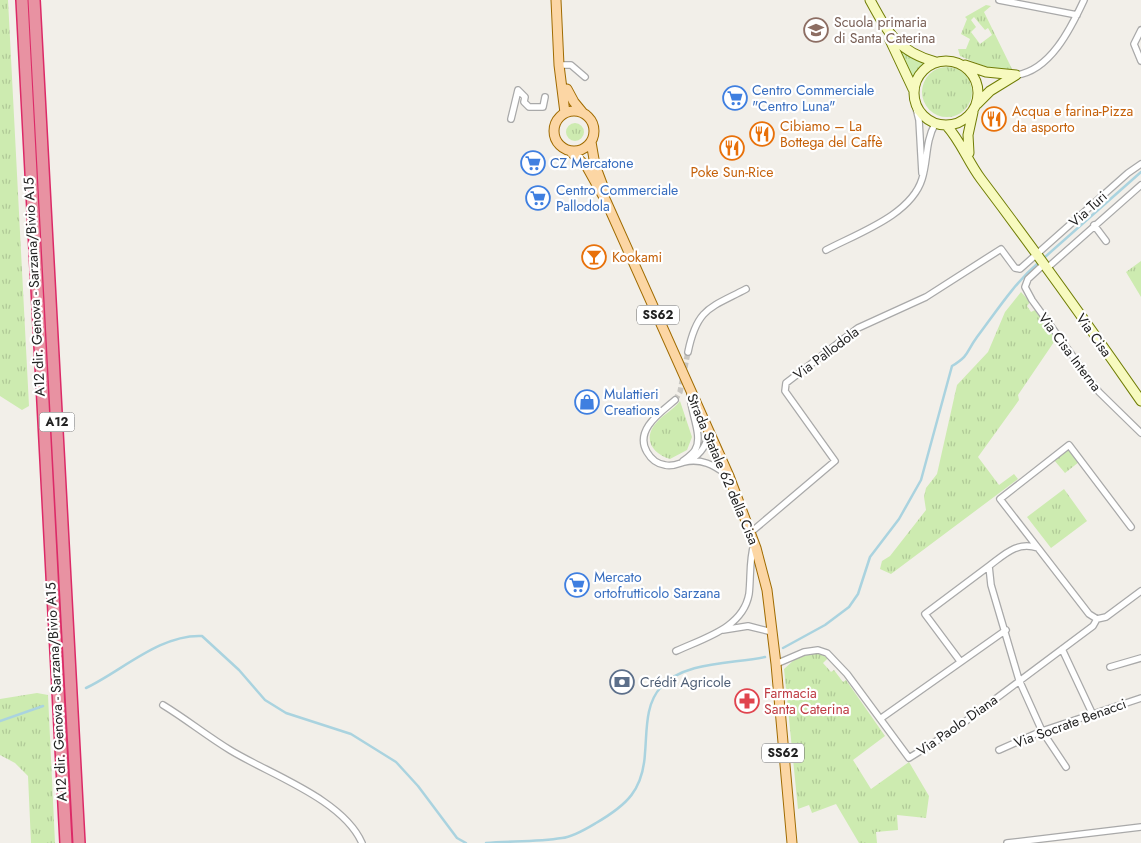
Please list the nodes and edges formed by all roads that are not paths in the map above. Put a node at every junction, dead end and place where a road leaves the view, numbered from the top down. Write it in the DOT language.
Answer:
graph roads {
  1 [pos="22,0"];
  2 [pos="34,0"];
  3 [pos="556,0"];
  4 [pos="870,0"];
  5 [pos="999,0"];
  6 [pos="1084,0"];
  7 [pos="1077,16"];
  8 [pos="882,21"];
  9 [pos="1141,30"];
  10 [pos="1141,61"];
  11 [pos="936,62"];
  12 [pos="959,63"];
  13 [pos="560,65"];
  14 [pos="1016,75"];
  15 [pos="585,76"];
  16 [pos="914,89"];
  17 [pos="545,98"];
  18 [pos="915,104"];
  19 [pos="976,106"];
  20 [pos="565,114"];
  21 [pos="584,114"];
  22 [pos="511,119"];
  23 [pos="935,124"];
  24 [pos="946,125"];
  25 [pos="591,142"];
  26 [pos="570,151"];
  27 [pos="1141,164"];
  28 [pos="977,175"];
  29 [pos="922,180"];
  30 [pos="1141,185"];
  31 [pos="606,201"];
  32 [pos="1094,225"];
  33 [pos="1106,241"];
  34 [pos="826,250"];
  35 [pos="1036,254"];
  36 [pos="1045,267"];
  37 [pos="746,289"];
  38 [pos="688,352"];
  39 [pos="691,390"];
  40 [pos="675,400"];
  41 [pos="1141,401"];
  42 [pos="708,428"];
  43 [pos="1141,433"];
  44 [pos="682,463"];
  45 [pos="729,476"];
  46 [pos="1131,527"];
  47 [pos="750,533"];
  48 [pos="755,543"];
  49 [pos="1038,548"];
  50 [pos="989,566"];
  51 [pos="1141,591"];
  52 [pos="1097,619"];
  53 [pos="723,630"];
  54 [pos="1006,630"];
  55 [pos="772,632"];
  56 [pos="1062,649"];
  57 [pos="676,651"];
  58 [pos="1141,658"];
  59 [pos="960,662"];
  60 [pos="776,664"];
  61 [pos="1110,667"];
  62 [pos="1019,680"];
  63 [pos="1141,698"];
  64 [pos="163,704"];
  65 [pos="1092,713"];
  66 [pos="880,719"];
  67 [pos="1042,731"];
  68 [pos="999,750"];
  69 [pos="1066,767"];
  70 [pos="1141,827"];
  71 [pos="66,843"];
  72 [pos="79,843"];
  73 [pos="362,843"];
  74 [pos="792,843"];
  75 [pos="1006,843"];
  1 -- 71 [label="highway, A12"];
  2 -- 72 [label="highway, A12 dir. Genova - Sarzana/Bivio A15 / A12"];
  3 -- 13 [label="main road, Strada Statale 62 della Cisa / SS62"];
  4 -- 8 [label="street"];
  5 -- 7 [label="street"];
  6 -- 7 [label="street"];
  7 -- 14 [label="street"];
  8 -- 11 [label="street"];
  8 -- 16 [label="street"];
  9 -- 10 [label="street"];
  11 -- 12 [label="street"];
  11 -- 16 [label="street"];
  12 -- 14 [label="street"];
  12 -- 19 [label="street"];
  13 -- 15 [label="street"];
  13 -- 20 [label="main road, Strada Statale 62 della Cisa / SS62"];
  13 -- 21 [label="main road, Strada Statale 62 della Cisa / SS62"];
  14 -- 19 [label="street"];
  16 -- 18 [label="street"];
  17 -- 22 [label="street"];
  18 -- 23 [label="street"];
  18 -- 29 [label="street"];
  19 -- 24 [label="street"];
  19 -- 28 [label="street, Via Cisa"];
  20 -- 21 [label="main road"];
  20 -- 26 [label="main road, Strada Statale 62 della Cisa / SS62"];
  21 -- 25 [label="main road, Strada Statale 62 della Cisa / SS62"];
  23 -- 24 [label="street"];
  23 -- 29 [label="street"];
  24 -- 28 [label="street, Via Cisa"];
  25 -- 26 [label="main road"];
  25 -- 31 [label="main road, Strada Statale 62 della Cisa / SS62"];
  26 -- 31 [label="main road, Strada Statale 62 della Cisa / SS62"];
  27 -- 35 [label="street, Via Turi"];
  28 -- 35 [label="street, Via Cisa"];
  29 -- 34 [label="street"];
  30 -- 32 [label="street"];
  31 -- 39 [label="main road, Strada Statale 62 della Cisa / SS62"];
  32 -- 33 [label="street"];
  32 -- 36 [label="street"];
  35 -- 36 [label="street, Via Cisa"];
  35 -- 47 [label="street, Via Pallodola"];
  36 -- 41 [label="street, Via Cisa"];
  36 -- 43 [label="street, Via Cisa Interna"];
  37 -- 38 [label="street"];
  39 -- 42 [label="main road, Strada Statale 62 della Cisa / SS62"];
  39 -- 44 [label="street"];
  40 -- 44 [label="street"];
  42 -- 44 [label="street"];
  42 -- 45 [label="main road, Strada Statale 62 della Cisa / SS62"];
  44 -- 45 [label="street"];
  45 -- 47 [label="main road, Strada Statale 62 della Cisa / SS62"];
  46 -- 49 [label="street"];
  47 -- 48 [label="main road, Strada Statale 62 della Cisa / SS62"];
  48 -- 53 [label="street"];
  48 -- 55 [label="main road, Strada Statale 62 della Cisa / SS62"];
  49 -- 50 [label="street"];
  49 -- 52 [label="street"];
  50 -- 54 [label="street"];
  50 -- 59 [label="street"];
  51 -- 52 [label="street, Via Paolo Diana"];
  52 -- 56 [label="street, Via Paolo Diana"];
  53 -- 55 [label="street"];
  53 -- 57 [label="street"];
  54 -- 59 [label="street"];
  54 -- 62 [label="street"];
  55 -- 60 [label="main road, Strada Statale 62 della Cisa / SS62"];
  56 -- 62 [label="street, Via Paolo Diana"];
  56 -- 65 [label="street"];
  58 -- 61 [label="street"];
  59 -- 66 [label="street"];
  60 -- 66 [label="street, Via Paolo Diana"];
  60 -- 74 [label="main road, Strada Statale 62 della Cisa / SS62"];
  62 -- 66 [label="street, Via Paolo Diana"];
  62 -- 67 [label="street"];
  63 -- 65 [label="street, Via Socrate Benacci"];
  64 -- 73 [label="street"];
  65 -- 67 [label="street, Via Socrate Benacci"];
  67 -- 68 [label="street, Via Socrate Benacci"];
  67 -- 69 [label="street"];
  70 -- 75 [label="street"];
}
